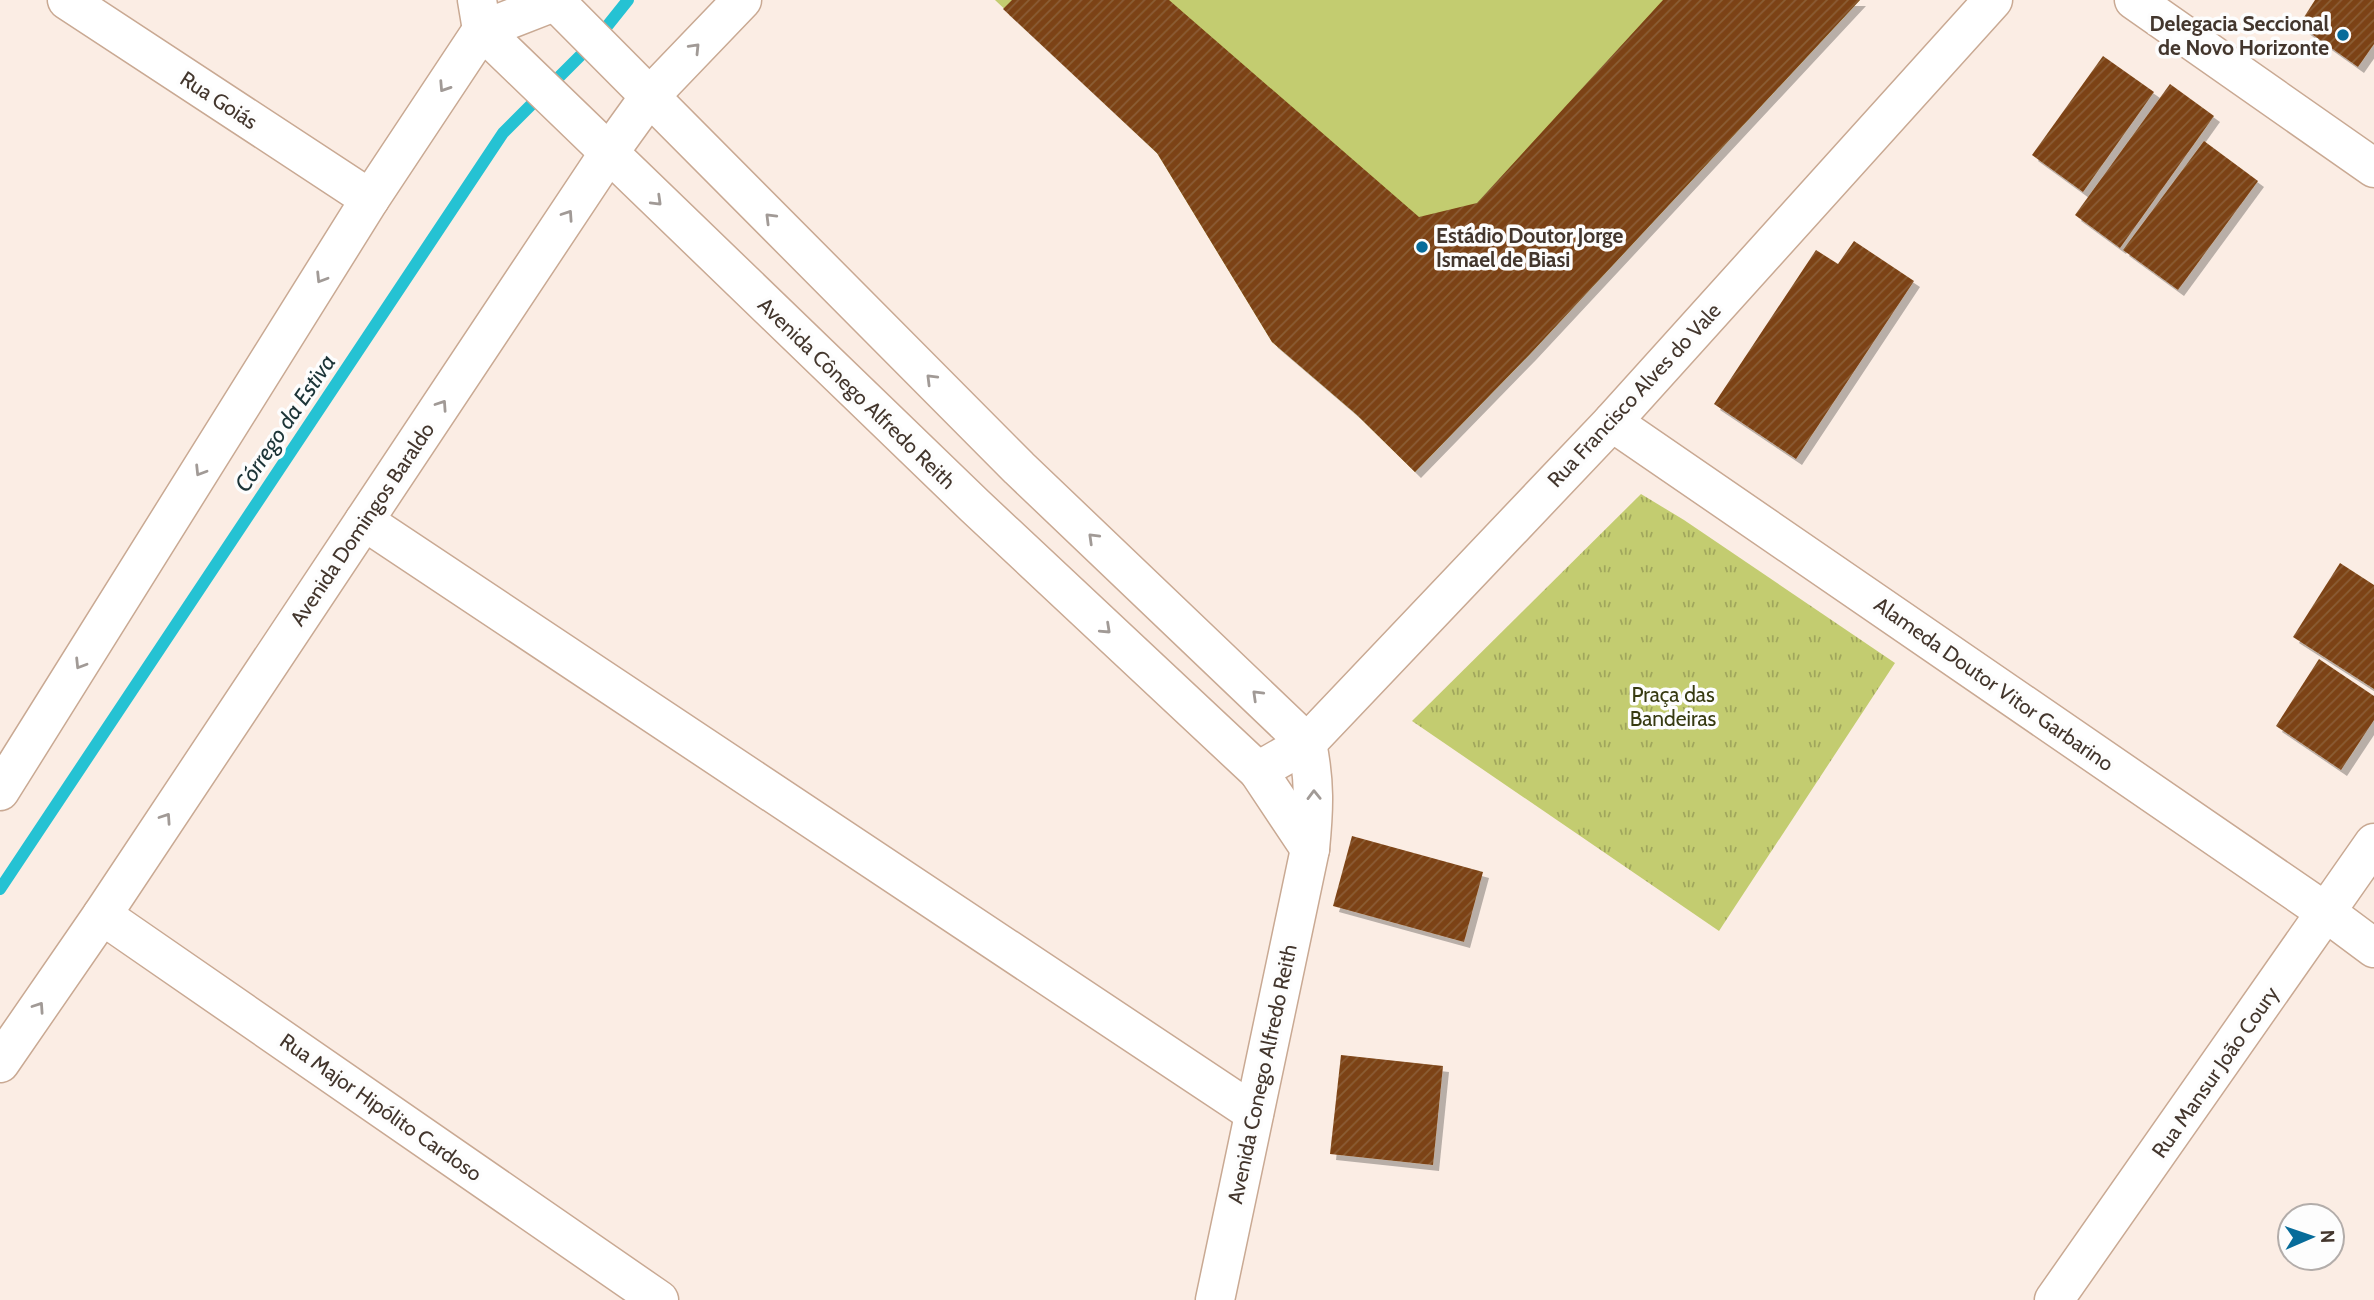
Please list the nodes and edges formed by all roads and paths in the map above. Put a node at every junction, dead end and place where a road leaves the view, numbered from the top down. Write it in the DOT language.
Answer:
graph roads {
  1 [pos="67,0"];
  2 [pos="742,0"];
  3 [pos="1993,0"];
  4 [pos="2134,0"];
  5 [pos="559,6"];
  6 [pos="479,15"];
  7 [pos="649,97"];
  8 [pos="608,154"];
  9 [pos="2374,168"];
  10 [pos="370,199"];
  11 [pos="1612,422"];
  12 [pos="1019,468"];
  13 [pos="975,506"];
  14 [pos="364,521"];
  15 [pos="1307,743"];
  16 [pos="1258,771"];
  17 [pos="0,791"];
  18 [pos="2374,843"];
  19 [pos="1310,849"];
  20 [pos="2327,914"];
  21 [pos="102,915"];
  22 [pos="2374,948"];
  23 [pos="0,1063"];
  24 [pos="1254,1113"];
  25 [pos="659,1300"];
  26 [pos="1215,1300"];
  27 [pos="2054,1300"];
  1 -- 10 [label="street, Rua Goiás"];
  7 -- 2 [label="street, Avenida Domingos Baraldo, one-way"];
  3 -- 11 [label="street, Rua Francisco Alves do Vale"];
  4 -- 9 [label="street"];
  5 -- 6 [label="street"];
  5 -- 7 [label="street"];
  6 -- 8 [label="street, Avenida Cônego Alfredo Reith"];
  6 -- 10 [label="street, one-way"];
  7 -- 8 [label="street, Avenida Domingos Baraldo"];
  12 -- 7 [label="street, one-way"];
  8 -- 13 [label="street, Avenida Cônego Alfredo Reith, one-way"];
  14 -- 8 [label="street, Avenida Domingos Baraldo, one-way"];
  10 -- 17 [label="street, one-way"];
  11 -- 15 [label="street, Rua Francisco Alves do Vale"];
  11 -- 20 [label="street, Alameda Doutor Vitor Garbarino"];
  12 -- 13 [label="street"];
  15 -- 12 [label="street, one-way"];
  13 -- 16 [label="street, Avenida Cônego Alfredo Reith, one-way"];
  21 -- 14 [label="street, Avenida Domingos Baraldo, one-way"];
  14 -- 24 [label="street"];
  15 -- 16 [label="street, Rua Francisco Alves do Vale"];
  19 -- 15 [label="street, Avenida Conego Alfredo Reith, one-way"];
  16 -- 19 [label="street"];
  18 -- 20 [label="street, Rua Mansur João Coury"];
  19 -- 24 [label="street, Avenida Conego Alfredo Reith"];
  20 -- 22 [label="street, Alameda Doutor Vitor Garbarino"];
  20 -- 27 [label="street, Rua Mansur João Coury"];
  23 -- 21 [label="street, Avenida Domingos Baraldo, one-way"];
  21 -- 25 [label="street, Rua Major Hipólito Cardoso"];
  24 -- 26 [label="street, Avenida Conego Alfredo Reith"];
}
